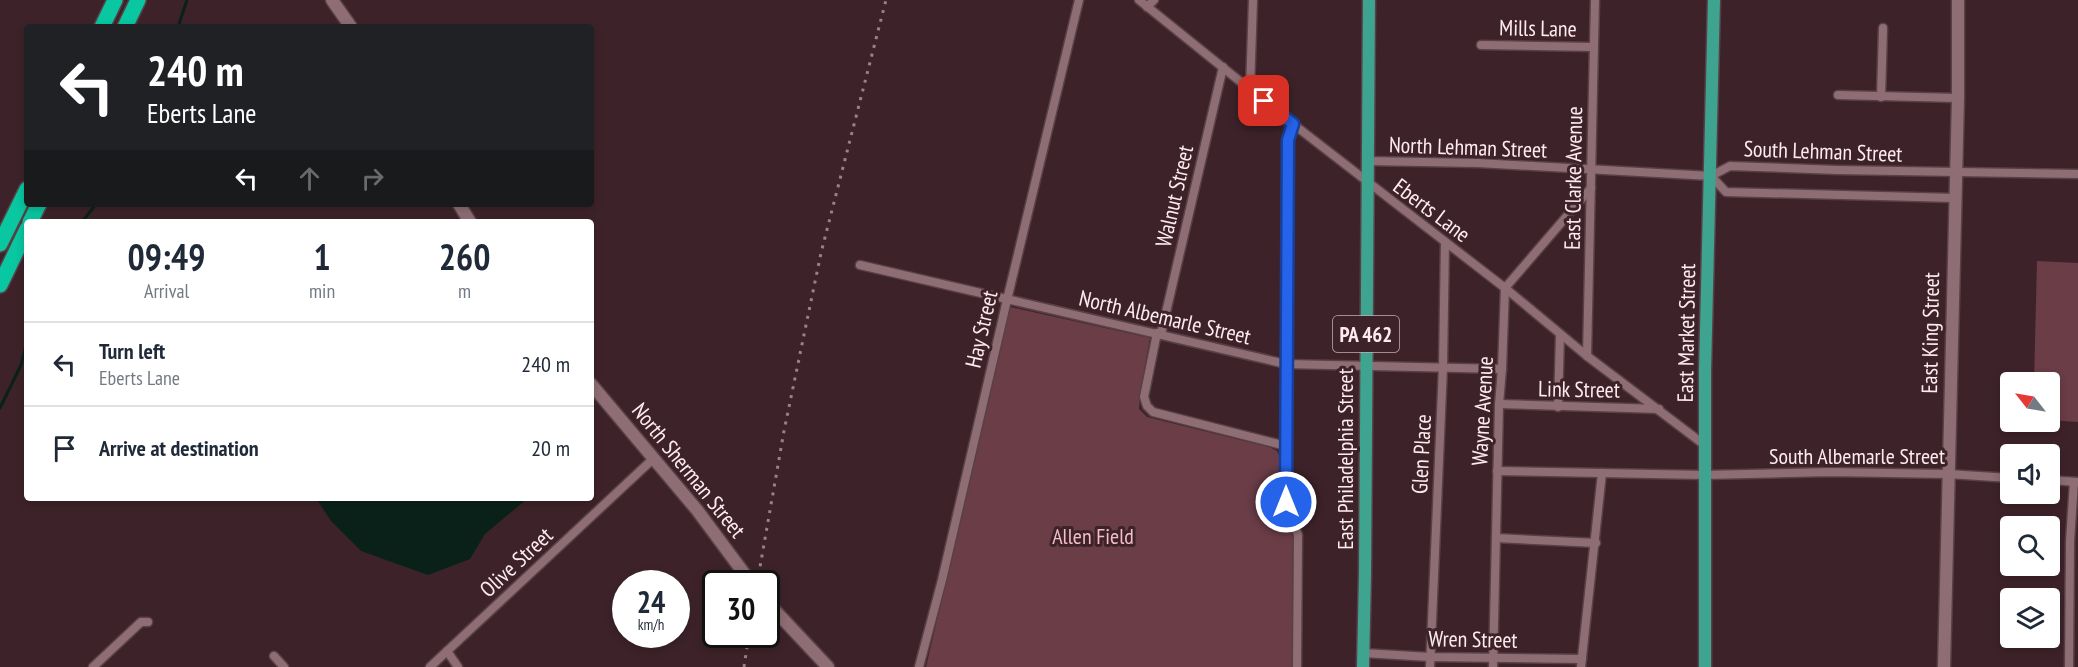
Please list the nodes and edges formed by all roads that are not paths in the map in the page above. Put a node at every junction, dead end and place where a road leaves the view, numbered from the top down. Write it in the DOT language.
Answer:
graph roads {
  1 [pos="115,0"];
  2 [pos="138,0"];
  3 [pos="332,0"];
  4 [pos="1079,0"];
  5 [pos="1138,0"];
  6 [pos="1253,0"];
  7 [pos="1369,0"];
  8 [pos="1594,0"];
  9 [pos="1714,0"];
  10 [pos="1958,0"];
  11 [pos="1150,3"];
  12 [pos="103,24"];
  13 [pos="126,24"];
  14 [pos="349,24"];
  15 [pos="1883,28"];
  16 [pos="1481,45"];
  17 [pos="1593,47"];
  18 [pos="1223,67"];
  19 [pos="1251,90"];
  20 [pos="1838,96"];
  21 [pos="1881,97"];
  22 [pos="1958,98"];
  23 [pos="1293,124"];
  24 [pos="1368,161"];
  25 [pos="1591,170"];
  26 [pos="1955,173"];
  27 [pos="2078,174"];
  28 [pos="1711,176"];
  29 [pos="1368,183"];
  30 [pos="1591,188"];
  31 [pos="24,195"];
  32 [pos="1954,198"];
  33 [pos="24,235"];
  34 [pos="1445,242"];
  35 [pos="0,244"];
  36 [pos="860,265"];
  37 [pos="0,285"];
  38 [pos="1504,288"];
  39 [pos="1006,300"];
  40 [pos="1159,334"];
  41 [pos="1560,335"];
  42 [pos="1587,356"];
  43 [pos="1286,364"];
  44 [pos="1366,366"];
  45 [pos="1443,367"];
  46 [pos="1502,369"];
  47 [pos="594,388"];
  48 [pos="1499,404"];
  49 [pos="1558,407"];
  50 [pos="1659,409"];
  51 [pos="1286,446"];
  52 [pos="1706,446"];
  53 [pos="654,458"];
  54 [pos="1497,471"];
  55 [pos="1602,472"];
  56 [pos="1948,474"];
  57 [pos="1704,475"];
  58 [pos="2000,477"];
  59 [pos="2060,481"];
  60 [pos="2076,482"];
  61 [pos="1496,538"];
  62 [pos="2074,541"];
  63 [pos="1596,543"];
  64 [pos="742,570"];
  65 [pos="780,616"];
  66 [pos="148,622"];
  67 [pos="447,651"];
  68 [pos="1363,653"];
  69 [pos="274,656"];
  70 [pos="1430,657"];
  71 [pos="1494,663"];
  72 [pos="1582,663"];
  73 [pos="98,665"];
  74 [pos="284,667"];
  75 [pos="430,667"];
  76 [pos="458,667"];
  77 [pos="828,667"];
  78 [pos="919,667"];
  79 [pos="1297,667"];
  80 [pos="1363,667"];
  81 [pos="1430,667"];
  82 [pos="1705,667"];
  83 [pos="1944,667"];
  84 [pos="2069,667"];
  1 -- 12 [label="highway"];
  2 -- 13 [label="highway"];
  3 -- 14 [label="street"];
  4 -- 39 [label="street, Hay Street"];
  5 -- 11 [label="street, Eberts Lane"];
  6 -- 19 [label="street"];
  7 -- 24 [label="main road, East Philadelphia Street / PA 462"];
  8 -- 17 [label="street, East Clarke Avenue"];
  9 -- 28 [label="main road, East Market Street"];
  10 -- 22 [label="street, East King Street"];
  11 -- 18 [label="street, Eberts Lane"];
  15 -- 21 [label="street"];
  16 -- 17 [label="street, Mills Lane"];
  17 -- 25 [label="street, East Clarke Avenue"];
  18 -- 19 [label="street, Eberts Lane"];
  18 -- 40 [label="street, Walnut Street"];
  19 -- 23 [label="street, Eberts Lane"];
  20 -- 21 [label="street"];
  21 -- 22 [label="street"];
  22 -- 26 [label="street, East King Street"];
  23 -- 29 [label="street, Eberts Lane"];
  23 -- 43 [label="street"];
  24 -- 25 [label="street, North Lehman Street"];
  24 -- 29 [label="main road, East Philadelphia Street / PA 462"];
  25 -- 28 [label="street, North Lehman Street"];
  25 -- 30 [label="street, East Clarke Avenue"];
  26 -- 27 [label="street, South Lehman Street"];
  26 -- 28 [label="street, South Lehman Street"];
  26 -- 32 [label="street, East King Street"];
  28 -- 32 [label="street, South Lehman Street"];
  28 -- 52 [label="main road, East Market Street"];
  29 -- 34 [label="street, Eberts Lane"];
  29 -- 44 [label="main road, East Philadelphia Street / PA 462"];
  30 -- 38 [label="street"];
  30 -- 42 [label="street, East Clarke Avenue"];
  31 -- 35 [label="highway"];
  32 -- 56 [label="street, East King Street"];
  33 -- 37 [label="highway"];
  34 -- 38 [label="street, Eberts Lane"];
  34 -- 45 [label="street, Glen Place"];
  36 -- 39 [label="street, North Albemarle Street"];
  38 -- 41 [label="street, Eberts Lane"];
  38 -- 46 [label="street, Wayne Avenue"];
  39 -- 40 [label="street, North Albemarle Street"];
  39 -- 78 [label="street, Hay Street"];
  40 -- 43 [label="street, North Albemarle Street"];
  40 -- 51 [label="street, Walnut Street"];
  41 -- 42 [label="street, Eberts Lane"];
  41 -- 49 [label="street"];
  42 -- 50 [label="street, Eberts Lane"];
  43 -- 44 [label="street, North Albemarle Street"];
  43 -- 51 [label="street"];
  44 -- 45 [label="street, North Albemarle Street"];
  44 -- 68 [label="main road, East Philadelphia Street / PA 462"];
  45 -- 46 [label="street, North Albemarle Street"];
  45 -- 70 [label="street, Glen Place"];
  46 -- 48 [label="street, Wayne Avenue"];
  47 -- 53 [label="street, North Sherman Street"];
  48 -- 49 [label="street, Link Street"];
  48 -- 54 [label="street, Wayne Avenue"];
  49 -- 50 [label="street, Link Street"];
  50 -- 52 [label="street, Eberts Lane"];
  51 -- 79 [label="street"];
  52 -- 57 [label="main road, East Market Street"];
  53 -- 64 [label="street, North Sherman Street"];
  53 -- 67 [label="street, Olive Street"];
  54 -- 55 [label="street"];
  54 -- 61 [label="street, Wayne Avenue"];
  55 -- 57 [label="street"];
  55 -- 63 [label="street"];
  56 -- 57 [label="street, South Albemarle Street"];
  56 -- 58 [label="street, South Albemarle Street"];
  56 -- 83 [label="street, East King Street"];
  57 -- 82 [label="main road, East Market Street"];
  59 -- 60 [label="street"];
  60 -- 62 [label="street"];
  61 -- 63 [label="street"];
  61 -- 71 [label="street, Wayne Avenue"];
  62 -- 84 [label="street"];
  63 -- 72 [label="street"];
  65 -- 77 [label="street"];
  66 -- 73 [label="street"];
  67 -- 75 [label="street, Olive Street"];
  67 -- 76 [label="street"];
  68 -- 70 [label="street, Wren Street"];
  68 -- 80 [label="main road, East Philadelphia Street / PA 462"];
  69 -- 74 [label="street"];
  70 -- 71 [label="street, Wren Street"];
  70 -- 81 [label="street, Glen Place"];
  71 -- 72 [label="street, Wren Street"];
}
